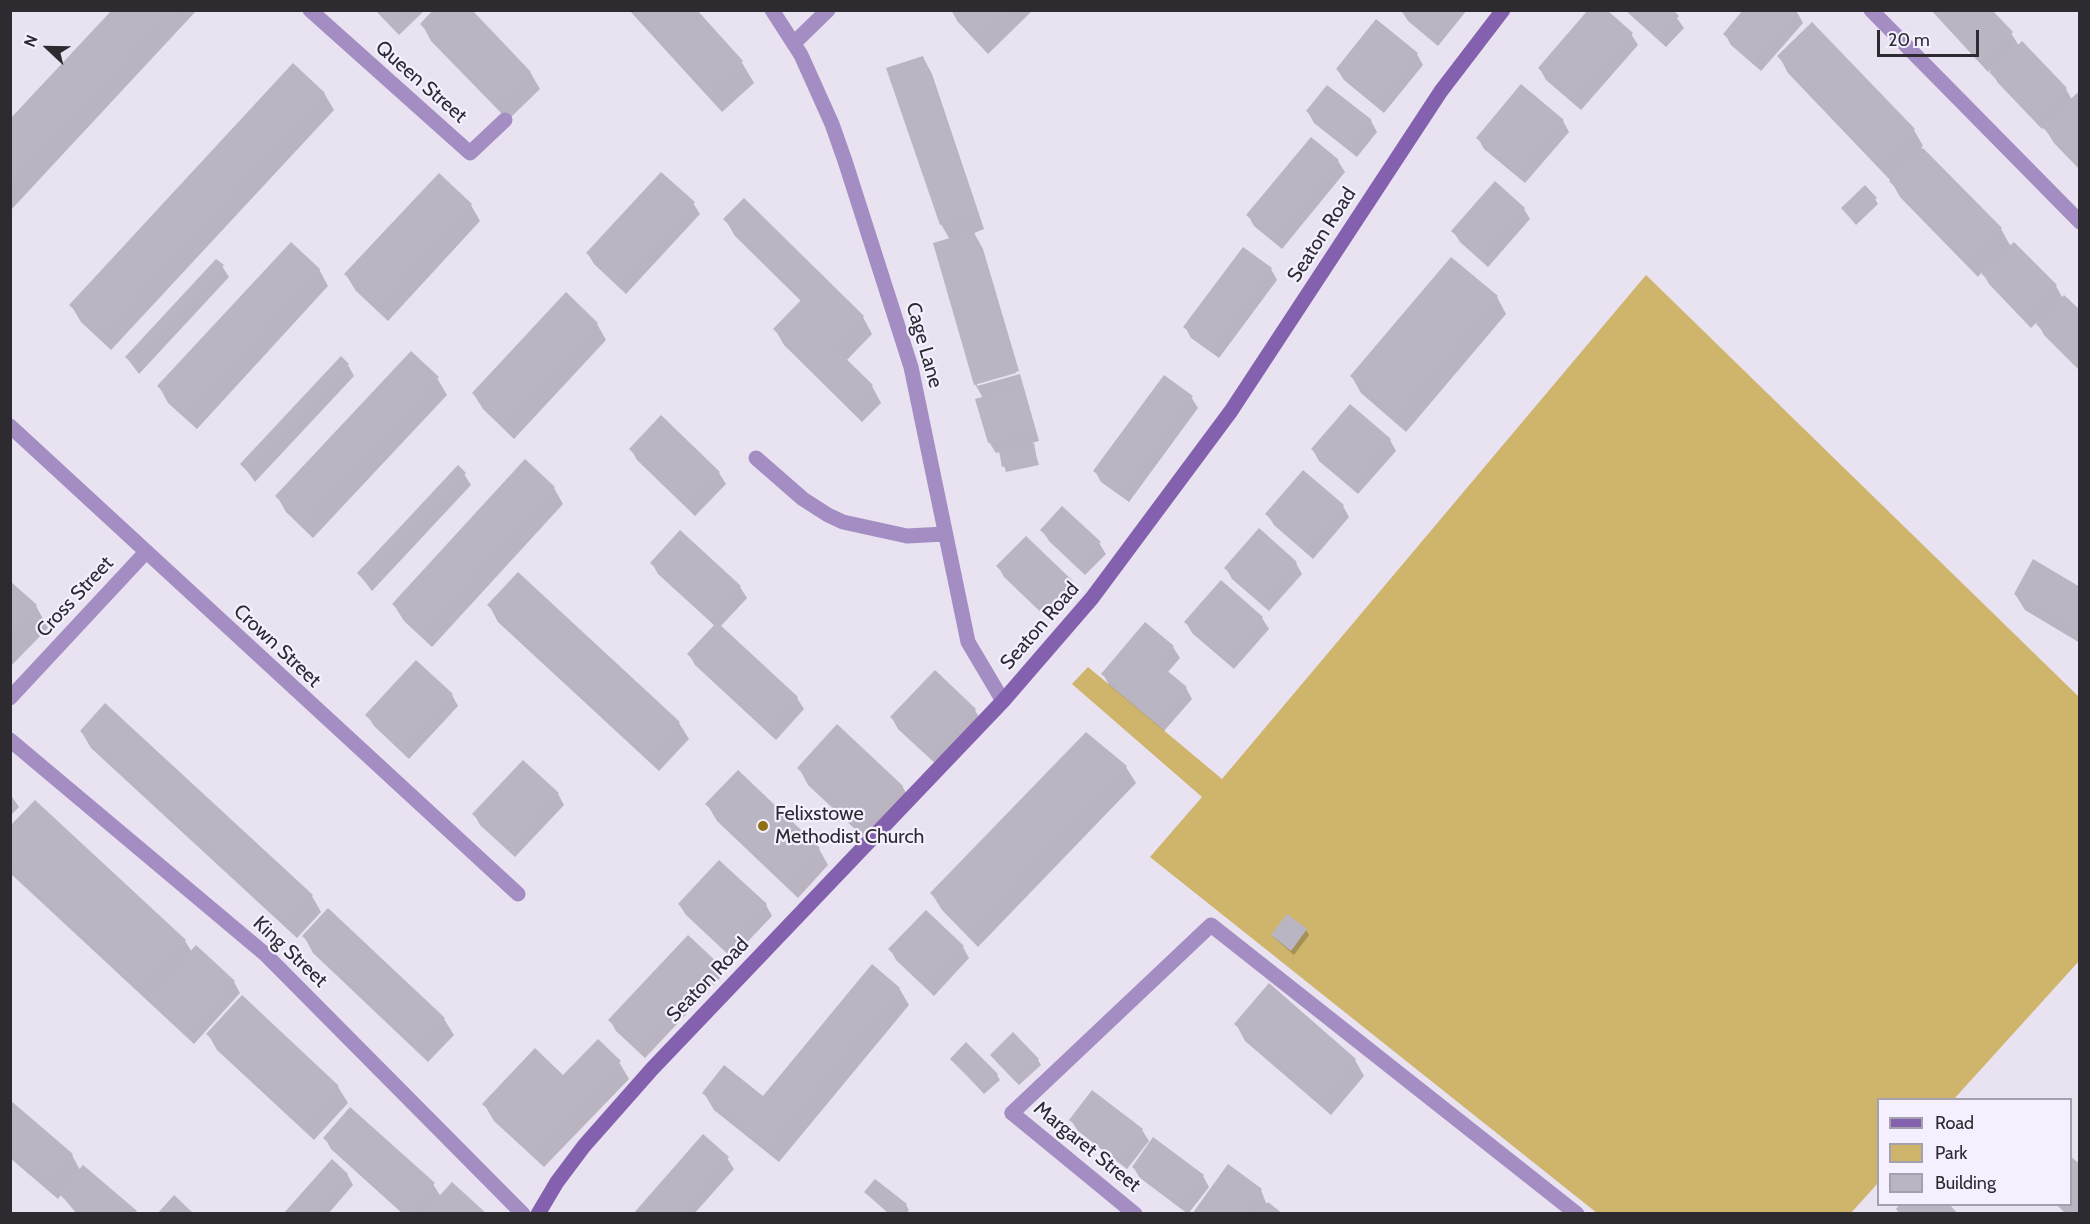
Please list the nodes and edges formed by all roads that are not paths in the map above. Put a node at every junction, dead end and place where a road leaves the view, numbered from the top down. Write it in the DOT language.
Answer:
graph roads {
  1 [pos="310,10"];
  2 [pos="772,10"];
  3 [pos="828,10"];
  4 [pos="1503,10"];
  5 [pos="1871,10"];
  6 [pos="794,43"];
  7 [pos="505,120"];
  8 [pos="2079,222"];
  9 [pos="10,426"];
  10 [pos="756,458"];
  11 [pos="945,534"];
  12 [pos="146,552"];
  13 [pos="10,698"];
  14 [pos="1003,701"];
  15 [pos="10,741"];
  16 [pos="518,894"];
  17 [pos="524,1214"];
  18 [pos="538,1214"];
  19 [pos="1135,1214"];
  20 [pos="1577,1214"];
  1 -- 7 [label="street, Queen Street"];
  2 -- 6 [label="street, Cage Lane"];
  3 -- 6 [label="street"];
  4 -- 14 [label="street, Seaton Road"];
  5 -- 8 [label="street"];
  6 -- 11 [label="street, Cage Lane"];
  9 -- 12 [label="street, Crown Street"];
  10 -- 11 [label="street"];
  11 -- 14 [label="street, Cage Lane"];
  12 -- 13 [label="street, Cross Street"];
  12 -- 16 [label="street, Crown Street"];
  14 -- 18 [label="street, Seaton Road"];
  15 -- 17 [label="street, King Street"];
  19 -- 20 [label="street, Margaret Street"];
}
